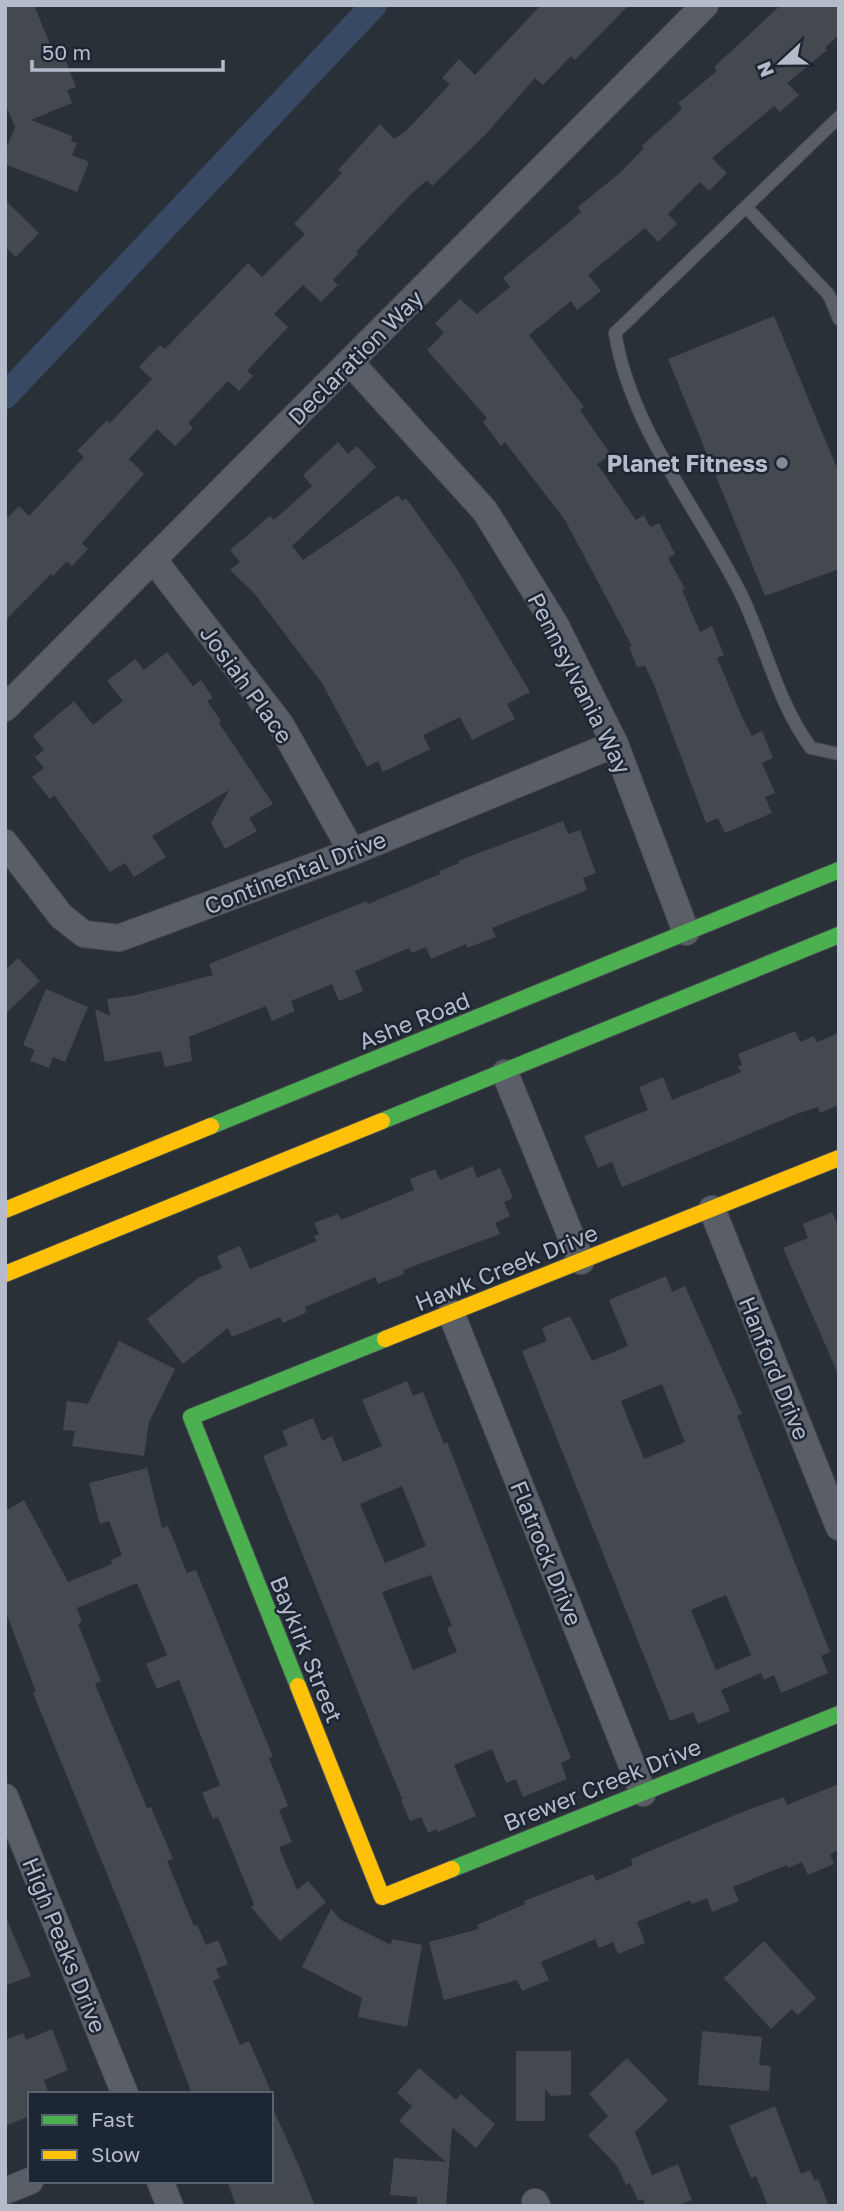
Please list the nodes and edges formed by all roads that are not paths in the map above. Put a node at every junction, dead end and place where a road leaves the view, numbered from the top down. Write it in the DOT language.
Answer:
graph roads {
  1 [pos="705,5"];
  2 [pos="839,117"];
  3 [pos="746,207"];
  4 [pos="839,319"];
  5 [pos="349,362"];
  6 [pos="153,559"];
  7 [pos="5,708"];
  8 [pos="615,744"];
  9 [pos="839,754"];
  10 [pos="5,843"];
  11 [pos="352,852"];
  12 [pos="839,870"];
  13 [pos="686,932"];
  14 [pos="839,935"];
  15 [pos="505,1073"];
  16 [pos="839,1158"];
  17 [pos="712,1209"];
  18 [pos="5,1210"];
  19 [pos="582,1261"];
  20 [pos="5,1274"];
  21 [pos="451,1313"];
  22 [pos="191,1417"];
  23 [pos="839,1527"];
  24 [pos="839,1714"];
  25 [pos="643,1793"];
  26 [pos="5,1797"];
  27 [pos="13,1838"];
  28 [pos="382,1897"];
  29 [pos="124,2092"];
  30 [pos="28,2182"];
  31 [pos="161,2183"];
  32 [pos="5,2191"];
  33 [pos="170,2206"];
  1 -- 5 [label="street, Declaration Way"];
  2 -- 3 [label="lane"];
  3 -- 4 [label="lane"];
  3 -- 9 [label="lane"];
  5 -- 6 [label="street, Declaration Way"];
  5 -- 8 [label="street, Pennsylvania Way"];
  6 -- 7 [label="street, Declaration Way"];
  6 -- 11 [label="street, Josiah Place"];
  8 -- 11 [label="street, Continental Drive"];
  8 -- 13 [label="street, Pennsylvania Way"];
  10 -- 11 [label="street, Continental Drive"];
  12 -- 13 [label="street, Ashe Road"];
  13 -- 18 [label="street, Ashe Road"];
  14 -- 15 [label="street"];
  15 -- 19 [label="street"];
  15 -- 20 [label="street"];
  16 -- 17 [label="street, Hawk Creek Drive"];
  17 -- 19 [label="street, Hawk Creek Drive"];
  17 -- 23 [label="street, Hanford Drive"];
  19 -- 21 [label="street, Hawk Creek Drive"];
  21 -- 22 [label="street, Hawk Creek Drive"];
  21 -- 25 [label="street, Flatrock Drive"];
  22 -- 28 [label="street, Baykirk Street"];
  24 -- 25 [label="street, Brewer Creek Drive"];
  25 -- 28 [label="street, Brewer Creek Drive"];
  26 -- 27 [label="street, High Peaks Drive"];
  27 -- 29 [label="street, High Peaks Drive"];
  30 -- 32 [label="street"];
  31 -- 33 [label="street"];
}
